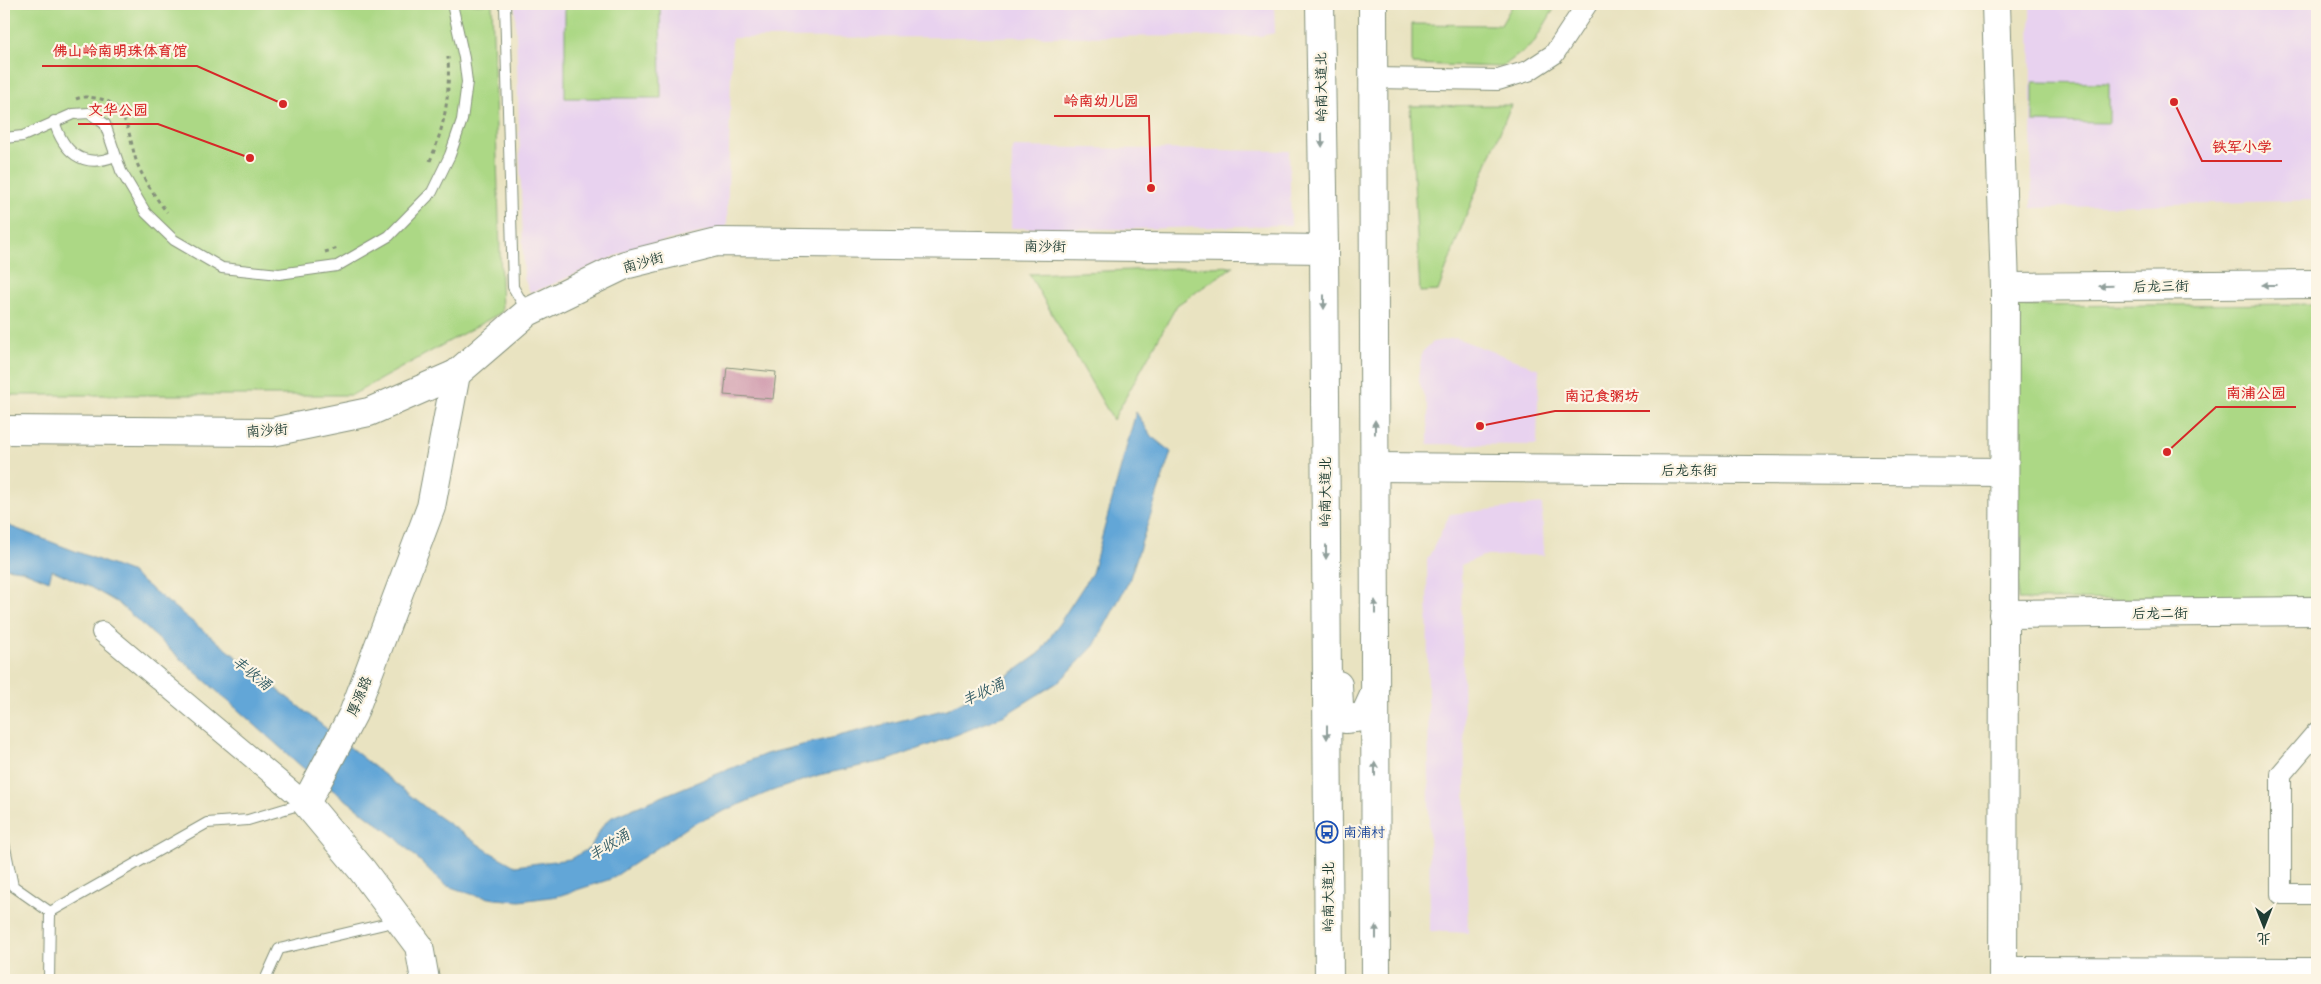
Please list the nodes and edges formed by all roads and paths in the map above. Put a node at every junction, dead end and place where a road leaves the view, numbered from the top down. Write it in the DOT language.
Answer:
graph roads {
  1 [pos="452,4"];
  2 [pos="505,4"];
  3 [pos="1320,4"];
  4 [pos="1373,4"];
  5 [pos="1588,4"];
  6 [pos="1996,4"];
  7 [pos="448,49"];
  8 [pos="1374,78"];
  9 [pos="75,100"];
  10 [pos="54,121"];
  11 [pos="4,138"];
  12 [pos="115,156"];
  13 [pos="428,164"];
  14 [pos="168,212"];
  15 [pos="341,247"];
  16 [pos="1324,249"];
  17 [pos="319,254"];
  18 [pos="2317,284"];
  19 [pos="2005,287"];
  20 [pos="528,312"];
  21 [pos="456,374"];
  22 [pos="4,430"];
  23 [pos="1375,467"];
  24 [pos="2004,472"];
  25 [pos="1326,606"];
  26 [pos="2317,612"];
  27 [pos="2003,614"];
  28 [pos="102,632"];
  29 [pos="1375,693"];
  30 [pos="2317,732"];
  31 [pos="306,802"];
  32 [pos="4,843"];
  33 [pos="6,862"];
  34 [pos="2317,894"];
  35 [pos="50,912"];
  36 [pos="398,920"];
  37 [pos="2317,972"];
  38 [pos="2003,976"];
  39 [pos="49,980"];
  40 [pos="265,980"];
  41 [pos="425,980"];
  42 [pos="1329,980"];
  43 [pos="1376,980"];
  1 -- 12 [label="lane"];
  2 -- 20 [label="lane"];
  3 -- 16 [label="street, 岭南大道北, one-way"];
  4 -- 8 [label="street"];
  5 -- 8 [label="street"];
  6 -- 19 [label="street"];
  7 -- 13 [label="path"];
  23 -- 8 [label="street, one-way"];
  9 -- 14 [label="path"];
  10 -- 11 [label="lane"];
  10 -- 12 [label="lane"];
  10 -- 12 [label="lane"];
  15 -- 17 [label="path"];
  16 -- 20 [label="street, 南沙街"];
  16 -- 25 [label="street, 岭南大道北, one-way"];
  18 -- 19 [label="street, 后龙三街, one-way"];
  19 -- 24 [label="street"];
  20 -- 21 [label="street, 南沙街"];
  21 -- 22 [label="street, 南沙街"];
  21 -- 31 [label="street, 厚源路"];
  23 -- 24 [label="street, 后龙东街"];
  29 -- 23 [label="street, one-way"];
  24 -- 27 [label="street"];
  25 -- 29 [label="street"];
  25 -- 42 [label="street, 岭南大道北, one-way"];
  26 -- 27 [label="street, 后龙二街"];
  27 -- 38 [label="street"];
  28 -- 31 [label="street"];
  43 -- 29 [label="street, one-way"];
  30 -- 34 [label="street"];
  31 -- 35 [label="lane"];
  31 -- 36 [label="street"];
  32 -- 33 [label="lane"];
  33 -- 35 [label="lane"];
  35 -- 39 [label="lane"];
  36 -- 40 [label="lane"];
  36 -- 41 [label="street"];
  37 -- 38 [label="street"];
}
